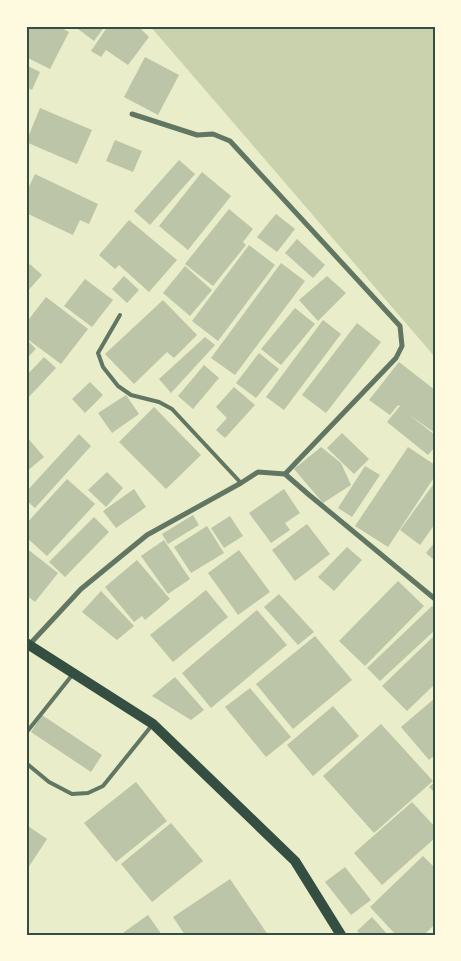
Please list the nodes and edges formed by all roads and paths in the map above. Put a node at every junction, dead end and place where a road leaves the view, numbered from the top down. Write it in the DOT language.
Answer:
graph roads {
  1 [pos="132,114"];
  2 [pos="120,315"];
  3 [pos="285,474"];
  4 [pos="241,483"];
  5 [pos="435,599"];
  6 [pos="28,644"];
  7 [pos="73,674"];
  8 [pos="153,724"];
  9 [pos="26,733"];
  10 [pos="26,764"];
  11 [pos="342,935"];
  1 -- 3 [label="street"];
  2 -- 4 [label="lane"];
  3 -- 4 [label="street"];
  3 -- 5 [label="street"];
  4 -- 6 [label="street"];
  6 -- 7 [label="main road"];
  7 -- 8 [label="main road"];
  7 -- 9 [label="lane"];
  8 -- 10 [label="lane"];
  8 -- 11 [label="main road"];
}
